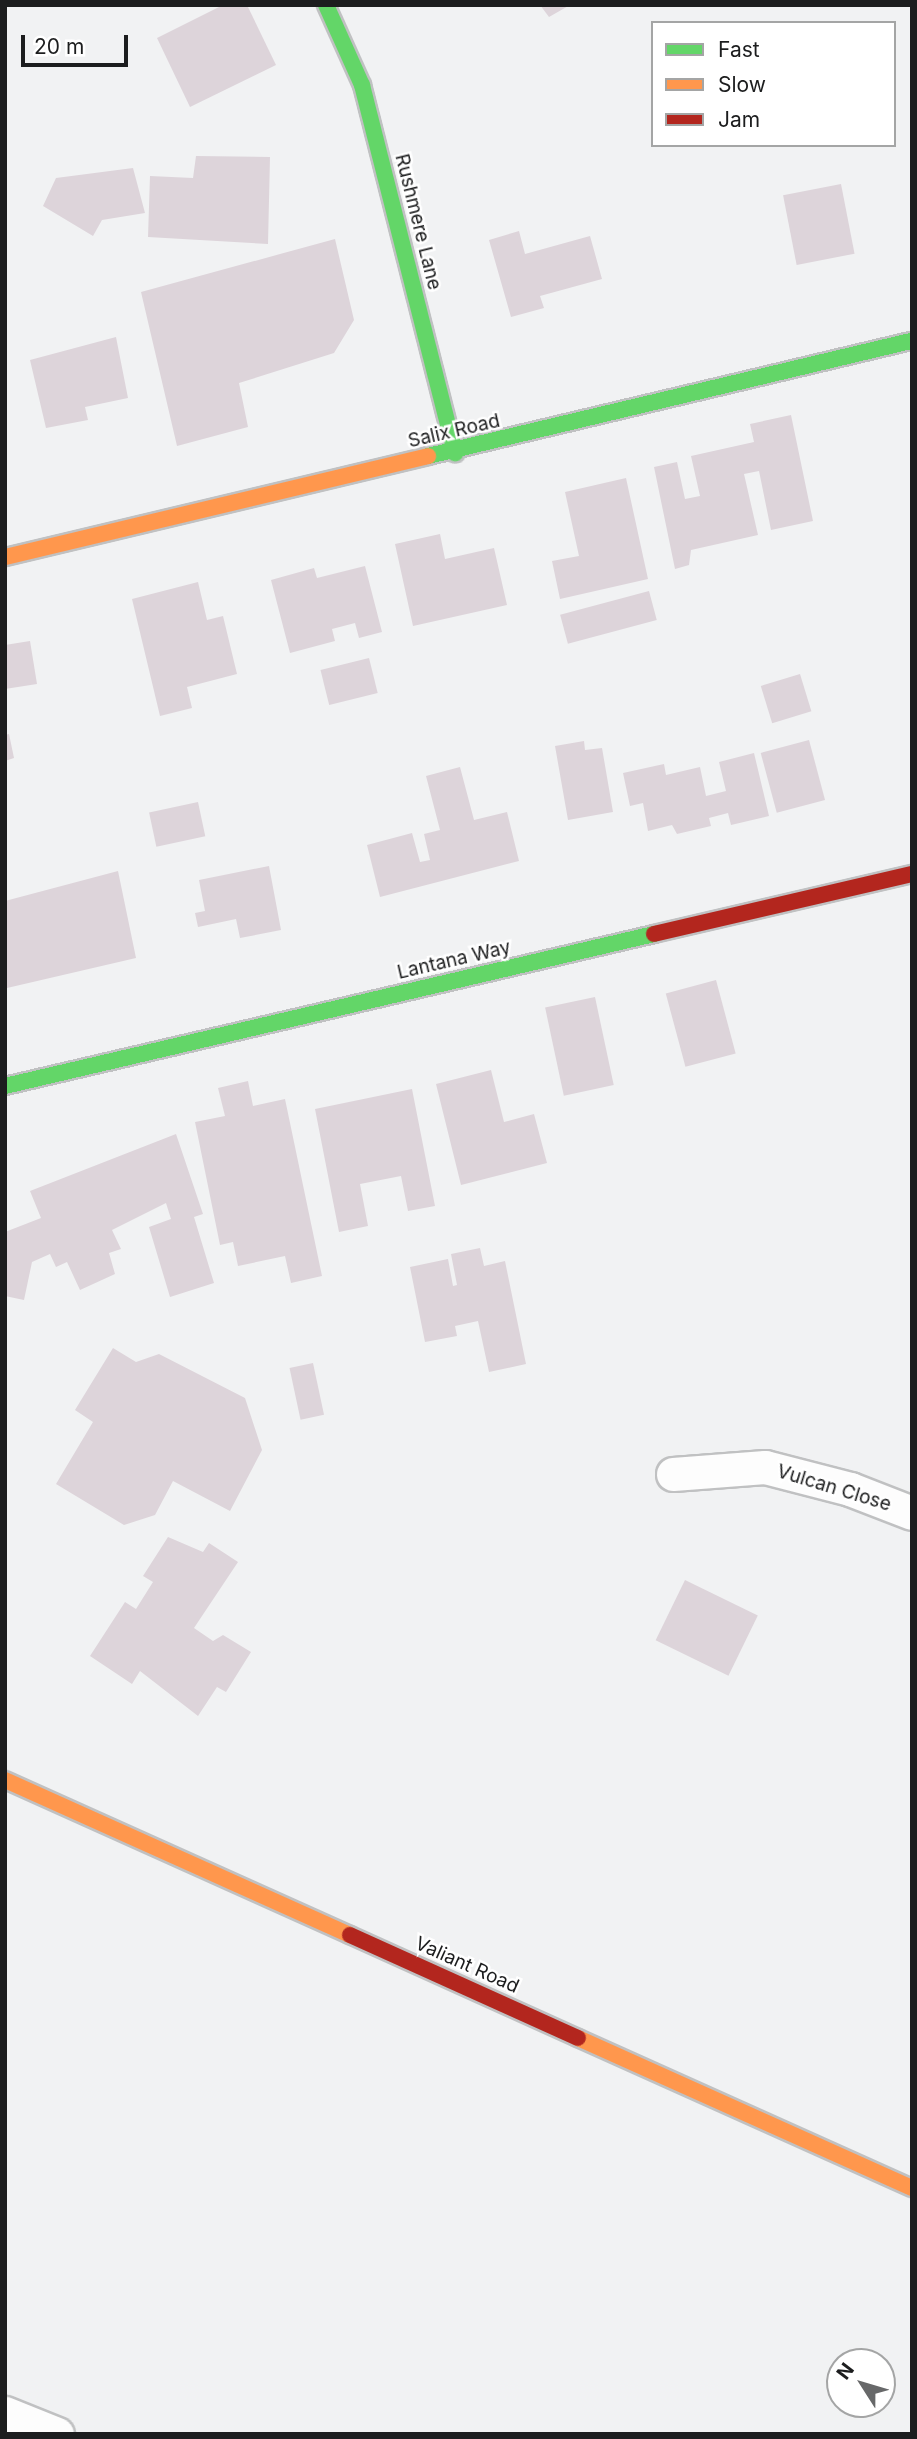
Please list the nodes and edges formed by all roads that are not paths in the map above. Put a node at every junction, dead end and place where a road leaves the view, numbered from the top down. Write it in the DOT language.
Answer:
graph roads {
  1 [pos="326,5"];
  2 [pos="912,341"];
  3 [pos="456,453"];
  4 [pos="5,557"];
  5 [pos="912,874"];
  6 [pos="5,1086"];
  7 [pos="673,1474"];
  8 [pos="912,1513"];
  9 [pos="5,1780"];
  10 [pos="912,2188"];
  11 [pos="5,2413"];
  12 [pos="57,2434"];
  1 -- 3 [label="street, Rushmere Lane"];
  2 -- 3 [label="street, Salix Road"];
  3 -- 4 [label="street, Salix Road"];
  5 -- 6 [label="street, Lantana Way"];
  7 -- 8 [label="street, Vulcan Close"];
  9 -- 10 [label="street, Valiant Road"];
  11 -- 12 [label="street"];
}
